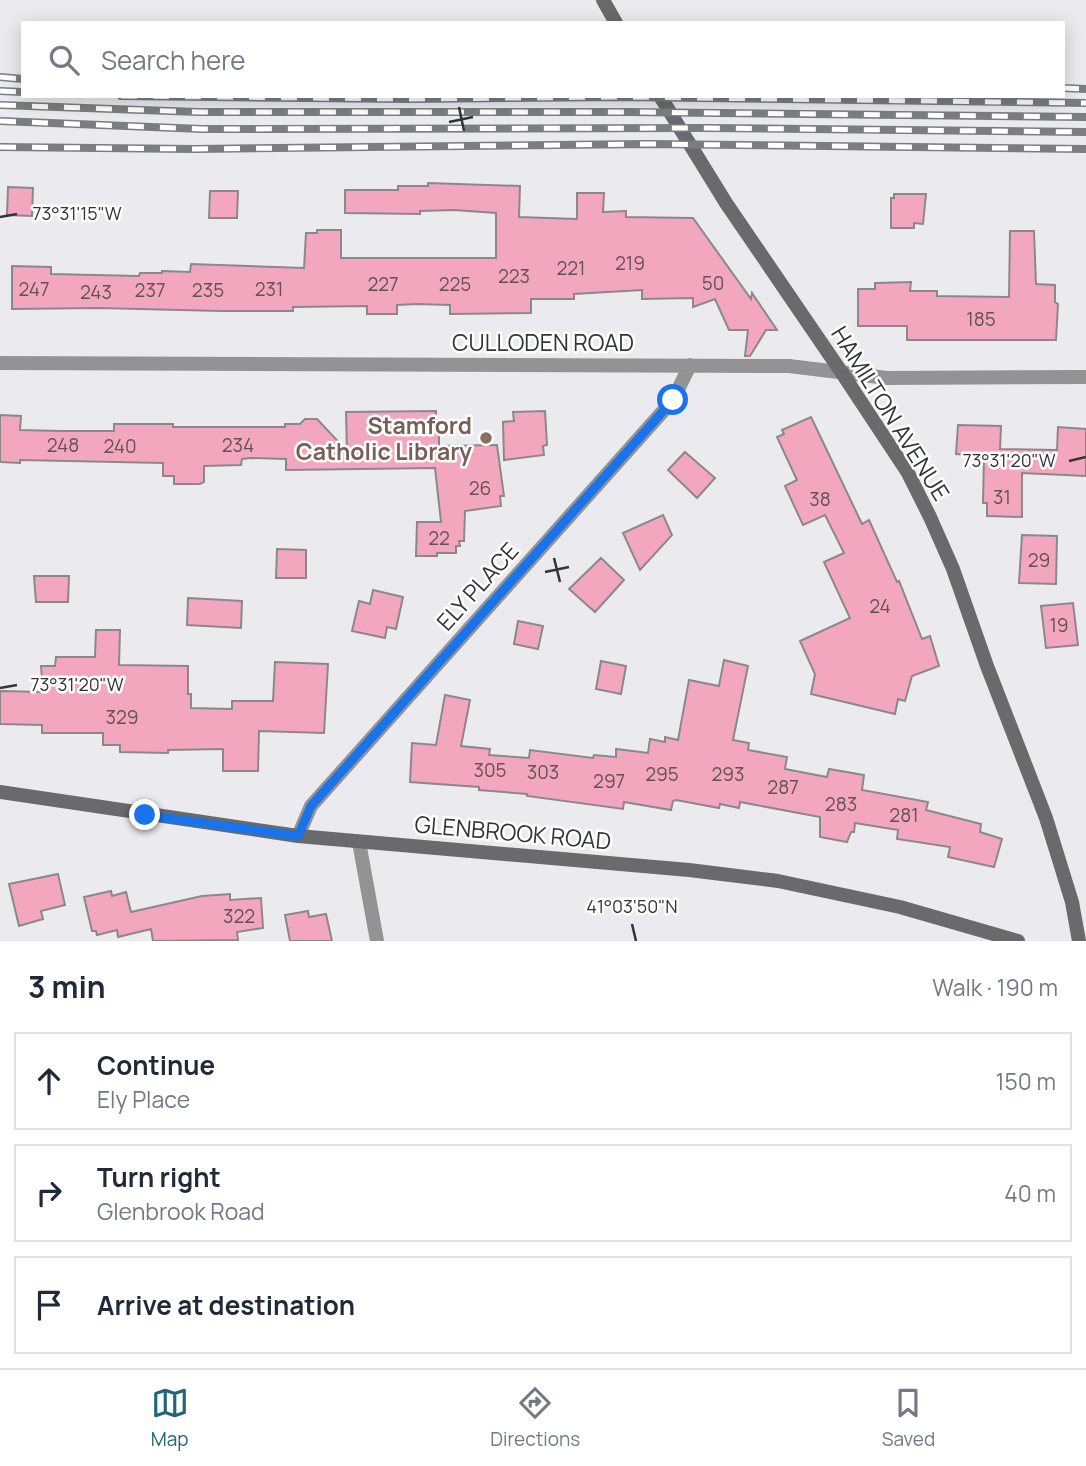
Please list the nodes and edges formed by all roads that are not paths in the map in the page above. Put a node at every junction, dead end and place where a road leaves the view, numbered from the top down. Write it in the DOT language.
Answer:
graph roads {
  1 [pos="603,0"];
  2 [pos="614,21"];
  3 [pos="661,98"];
  4 [pos="0,363"];
  5 [pos="690,365"];
  6 [pos="842,373"];
  7 [pos="1086,377"];
  8 [pos="0,792"];
  9 [pos="298,836"];
  10 [pos="359,842"];
  11 [pos="377,941"];
  12 [pos="1018,941"];
  13 [pos="1079,941"];
  1 -- 2 [label="street"];
  3 -- 6 [label="street, HAMILTON AVENUE"];
  4 -- 5 [label="street, CULLODEN ROAD"];
  5 -- 6 [label="street, CULLODEN ROAD"];
  5 -- 9 [label="street, ELY PLACE"];
  6 -- 7 [label="street, CULLODEN ROAD"];
  6 -- 13 [label="street, HAMILTON AVENUE"];
  8 -- 9 [label="street, GLENBROOK ROAD"];
  9 -- 10 [label="street, GLENBROOK ROAD"];
  10 -- 11 [label="street"];
  10 -- 12 [label="street, GLENBROOK ROAD"];
}
